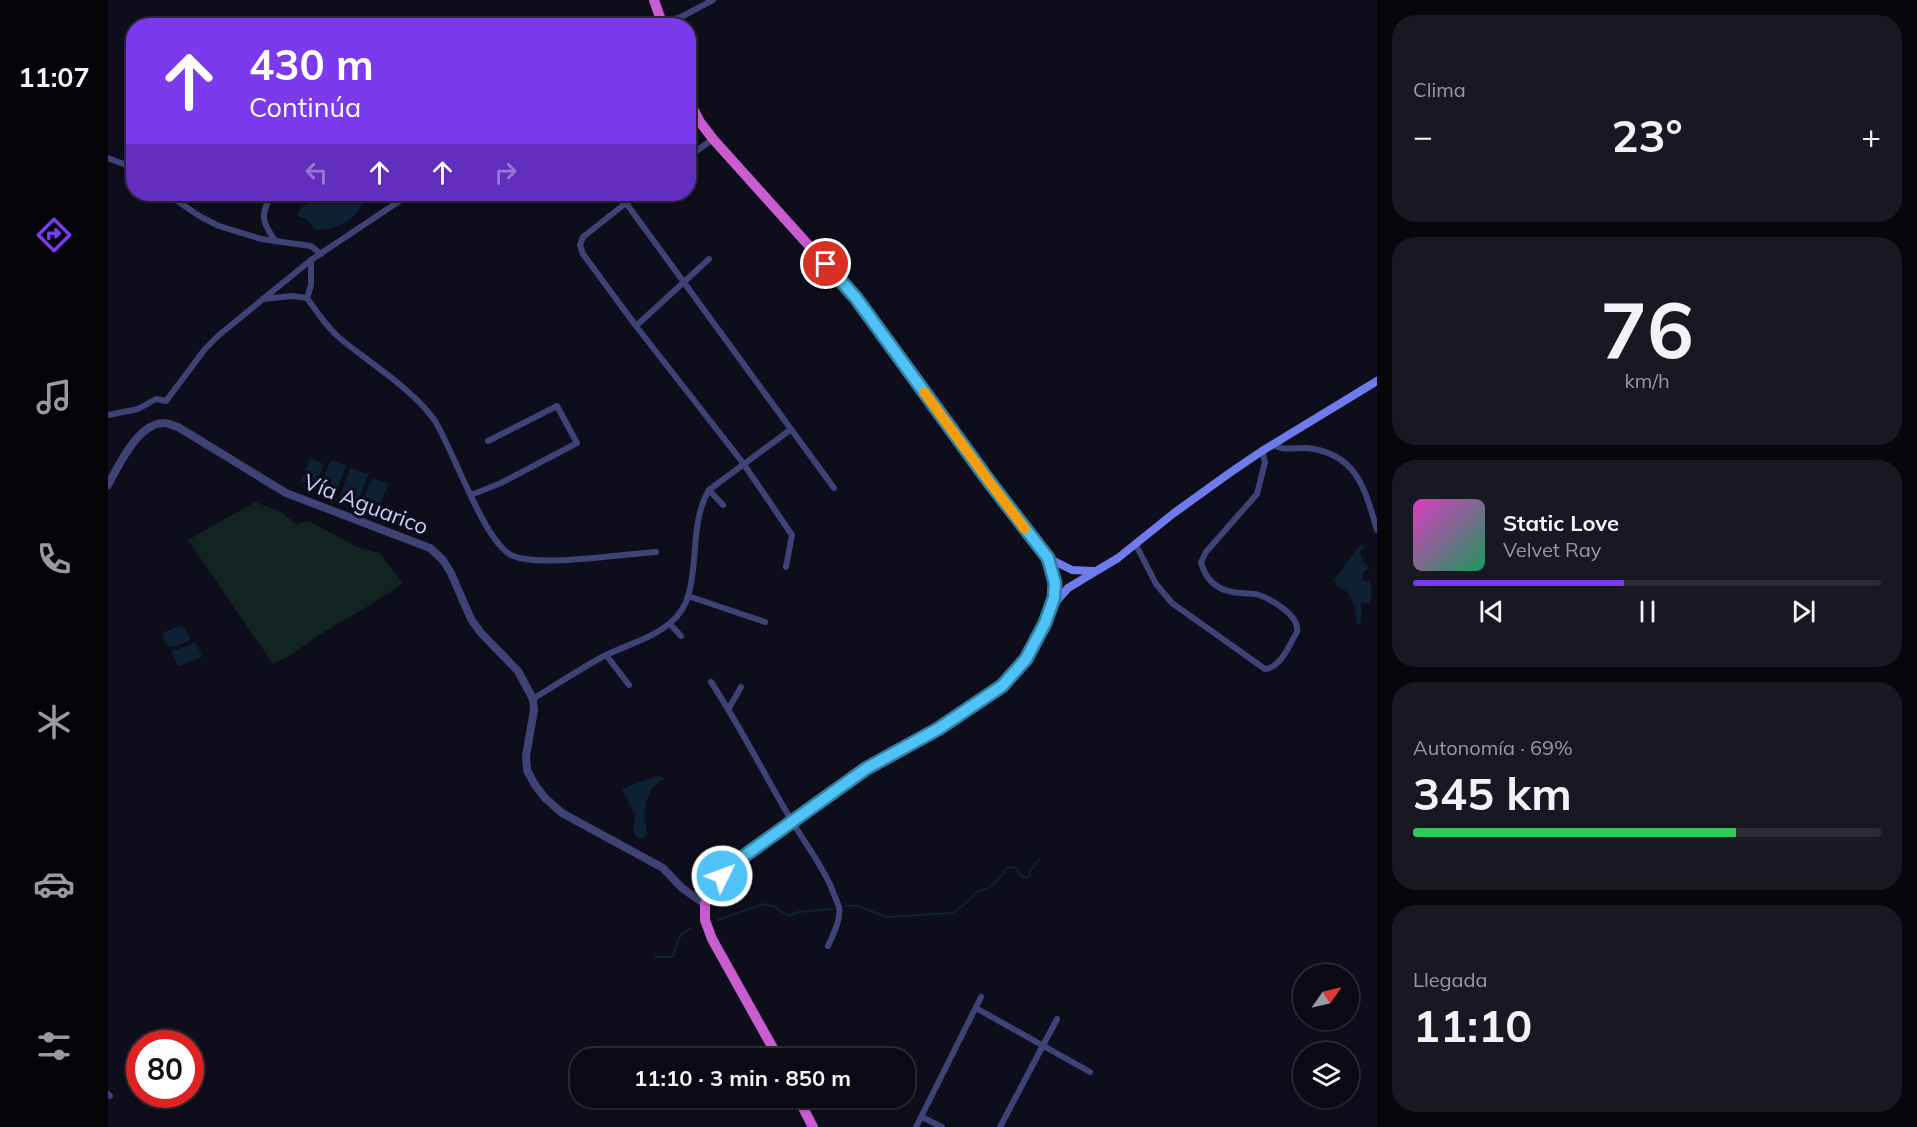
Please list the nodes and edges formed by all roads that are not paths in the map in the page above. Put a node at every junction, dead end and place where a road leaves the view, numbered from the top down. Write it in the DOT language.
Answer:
graph roads {
  1 [pos="654,0"];
  2 [pos="713,0"];
  3 [pos="660,18"];
  4 [pos="680,18"];
  5 [pos="696,114"];
  6 [pos="713,139"];
  7 [pos="696,151"];
  8 [pos="108,158"];
  9 [pos="126,165"];
  10 [pos="177,201"];
  11 [pos="268,201"];
  12 [pos="400,201"];
  13 [pos="630,201"];
  14 [pos="627,203"];
  15 [pos="274,239"];
  16 [pos="321,254"];
  17 [pos="709,259"];
  18 [pos="311,260"];
  19 [pos="685,282"];
  20 [pos="307,298"];
  21 [pos="262,299"];
  22 [pos="636,326"];
  23 [pos="1377,381"];
  24 [pos="108,415"];
  25 [pos="790,430"];
  26 [pos="488,441"];
  27 [pos="1272,444"];
  28 [pos="1262,451"];
  29 [pos="743,463"];
  30 [pos="108,485"];
  31 [pos="834,488"];
  32 [pos="709,489"];
  33 [pos="471,495"];
  34 [pos="723,505"];
  35 [pos="1377,530"];
  36 [pos="1136,544"];
  37 [pos="656,552"];
  38 [pos="1048,558"];
  39 [pos="786,567"];
  40 [pos="1094,571"];
  41 [pos="688,596"];
  42 [pos="1051,608"];
  43 [pos="765,622"];
  44 [pos="670,624"];
  45 [pos="681,636"];
  46 [pos="606,655"];
  47 [pos="711,682"];
  48 [pos="629,685"];
  49 [pos="741,687"];
  50 [pos="533,699"];
  51 [pos="729,708"];
  52 [pos="792,821"];
  53 [pos="705,904"];
  54 [pos="828,946"];
  55 [pos="981,997"];
  56 [pos="976,1008"];
  57 [pos="1057,1018"];
  58 [pos="1044,1046"];
  59 [pos="773,1048"];
  60 [pos="1090,1072"];
  61 [pos="803,1108"];
  62 [pos="922,1117"];
  63 [pos="813,1127"];
  64 [pos="916,1127"];
  65 [pos="942,1127"];
  66 [pos="1000,1127"];
  1 -- 3 [label="highway"];
  2 -- 4 [label="street"];
  5 -- 6 [label="highway"];
  6 -- 7 [label="street"];
  6 -- 38 [label="highway"];
  8 -- 9 [label="street"];
  10 -- 15 [label="street"];
  11 -- 15 [label="street"];
  12 -- 16 [label="street"];
  13 -- 14 [label="street"];
  14 -- 19 [label="street"];
  14 -- 22 [label="street"];
  15 -- 16 [label="street"];
  16 -- 18 [label="street"];
  17 -- 19 [label="street"];
  18 -- 20 [label="street"];
  18 -- 21 [label="street"];
  19 -- 22 [label="street"];
  19 -- 25 [label="street"];
  20 -- 21 [label="street"];
  20 -- 33 [label="street"];
  21 -- 24 [label="street"];
  22 -- 29 [label="street"];
  23 -- 27 [label="main road"];
  25 -- 29 [label="street"];
  25 -- 31 [label="street"];
  26 -- 33 [label="street"];
  27 -- 28 [label="main road"];
  27 -- 35 [label="street"];
  28 -- 36 [label="main road"];
  28 -- 36 [label="street"];
  29 -- 32 [label="street"];
  29 -- 39 [label="street"];
  30 -- 50 [label="street, Vía Aguarico"];
  32 -- 34 [label="street"];
  32 -- 41 [label="street"];
  33 -- 37 [label="street"];
  36 -- 40 [label="main road"];
  38 -- 40 [label="main road"];
  38 -- 42 [label="highway"];
  40 -- 42 [label="main road"];
  41 -- 43 [label="street"];
  41 -- 44 [label="street"];
  42 -- 52 [label="highway"];
  44 -- 45 [label="street"];
  44 -- 46 [label="street"];
  46 -- 48 [label="street"];
  46 -- 50 [label="street"];
  47 -- 51 [label="street"];
  49 -- 51 [label="street"];
  50 -- 53 [label="street"];
  51 -- 52 [label="street"];
  52 -- 53 [label="highway"];
  52 -- 54 [label="street"];
  53 -- 59 [label="highway"];
  55 -- 56 [label="street"];
  56 -- 58 [label="street"];
  56 -- 62 [label="street"];
  57 -- 58 [label="street"];
  58 -- 60 [label="street"];
  58 -- 66 [label="street"];
  61 -- 63 [label="highway"];
  62 -- 64 [label="street"];
  62 -- 65 [label="street"];
}
